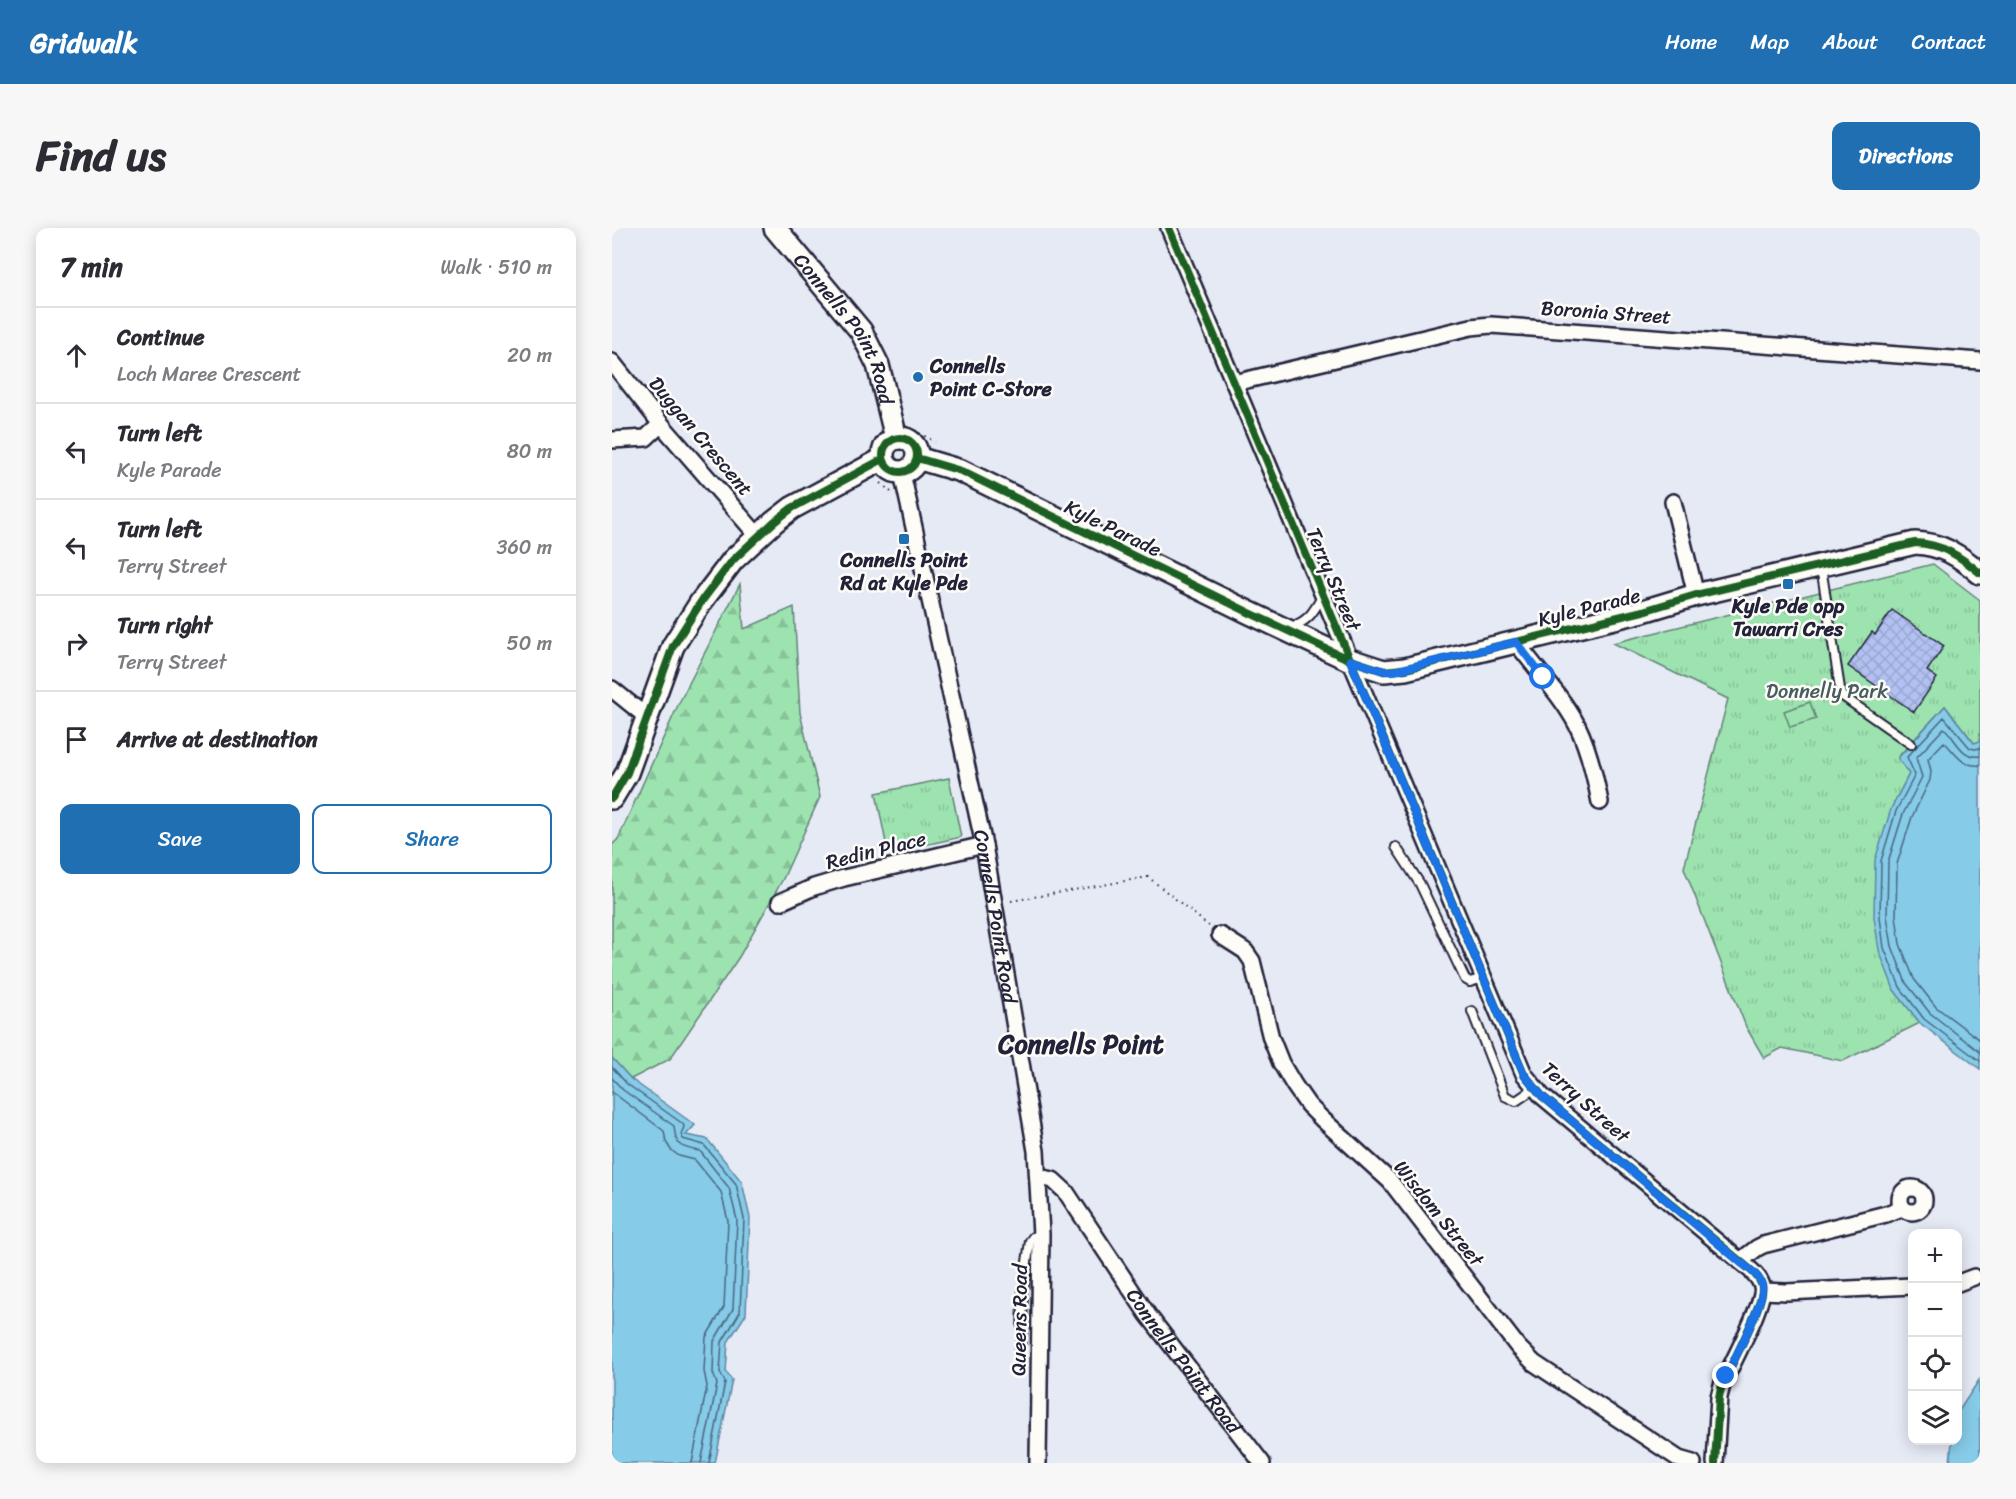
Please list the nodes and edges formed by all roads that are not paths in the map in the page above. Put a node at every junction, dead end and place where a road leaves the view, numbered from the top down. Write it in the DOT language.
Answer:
graph roads {
  1 [pos="775,228"];
  2 [pos="1169,228"];
  3 [pos="1980,361"];
  4 [pos="612,362"];
  5 [pos="1234,383"];
  6 [pos="662,424"];
  7 [pos="905,434"];
  8 [pos="612,440"];
  9 [pos="883,459"];
  10 [pos="910,465"];
  11 [pos="1672,502"];
  12 [pos="758,536"];
  13 [pos="1821,566"];
  14 [pos="1980,573"];
  15 [pos="1323,594"];
  16 [pos="1696,595"];
  17 [pos="1284,629"];
  18 [pos="1516,642"];
  19 [pos="1350,660"];
  20 [pos="612,689"];
  21 [pos="648,718"];
  22 [pos="1911,744"];
  23 [pos="612,798"];
  24 [pos="1600,802"];
  25 [pos="984,845"];
  26 [pos="1396,847"];
  27 [pos="780,902"];
  28 [pos="1221,935"];
  29 [pos="1483,978"];
  30 [pos="1472,1011"];
  31 [pos="1535,1088"];
  32 [pos="1039,1178"];
  33 [pos="1902,1208"];
  34 [pos="1041,1234"];
  35 [pos="1740,1262"];
  36 [pos="1974,1277"];
  37 [pos="1962,1282"];
  38 [pos="1908,1286"];
  39 [pos="1763,1291"];
  40 [pos="1019,1351"];
  41 [pos="1038,1463"];
  42 [pos="1262,1463"];
  43 [pos="1693,1463"];
  44 [pos="1715,1463"];
  1 -- 7 [label="street, Connells Point Road"];
  2 -- 5 [label="street, Terry Street"];
  3 -- 5 [label="street, Boronia Street"];
  4 -- 6 [label="street, Duggan Crescent"];
  5 -- 15 [label="street, Terry Street"];
  6 -- 8 [label="street"];
  6 -- 12 [label="street, Duggan Crescent"];
  7 -- 9 [label="street"];
  7 -- 10 [label="street"];
  9 -- 10 [label="street"];
  9 -- 12 [label="street"];
  10 -- 17 [label="street, Kyle Parade"];
  10 -- 25 [label="street, Connells Point Road"];
  11 -- 16 [label="street"];
  12 -- 21 [label="street"];
  13 -- 14 [label="street, Kyle Parade"];
  13 -- 16 [label="street, Kyle Parade"];
  13 -- 22 [label="lane"];
  15 -- 17 [label="lane"];
  15 -- 19 [label="street, Terry Street"];
  16 -- 18 [label="street, Kyle Parade"];
  17 -- 19 [label="street, Kyle Parade"];
  18 -- 19 [label="street, Kyle Parade"];
  18 -- 24 [label="street"];
  19 -- 29 [label="street, Terry Street"];
  20 -- 21 [label="street"];
  21 -- 23 [label="street"];
  25 -- 27 [label="street, Redin Place"];
  25 -- 32 [label="street, Connells Point Road"];
  26 -- 29 [label="lane"];
  28 -- 43 [label="street, Wisdom Street"];
  29 -- 31 [label="street, Terry Street"];
  30 -- 31 [label="lane"];
  31 -- 35 [label="street, Terry Street"];
  32 -- 34 [label="street, Queens Road"];
  32 -- 42 [label="street, Connells Point Road"];
  33 -- 35 [label="street"];
  34 -- 40 [label="lane"];
  34 -- 41 [label="street, Queens Road"];
  35 -- 39 [label="street, Terry Street"];
  36 -- 37 [label="street"];
  38 -- 39 [label="street"];
  39 -- 44 [label="street"];
}
